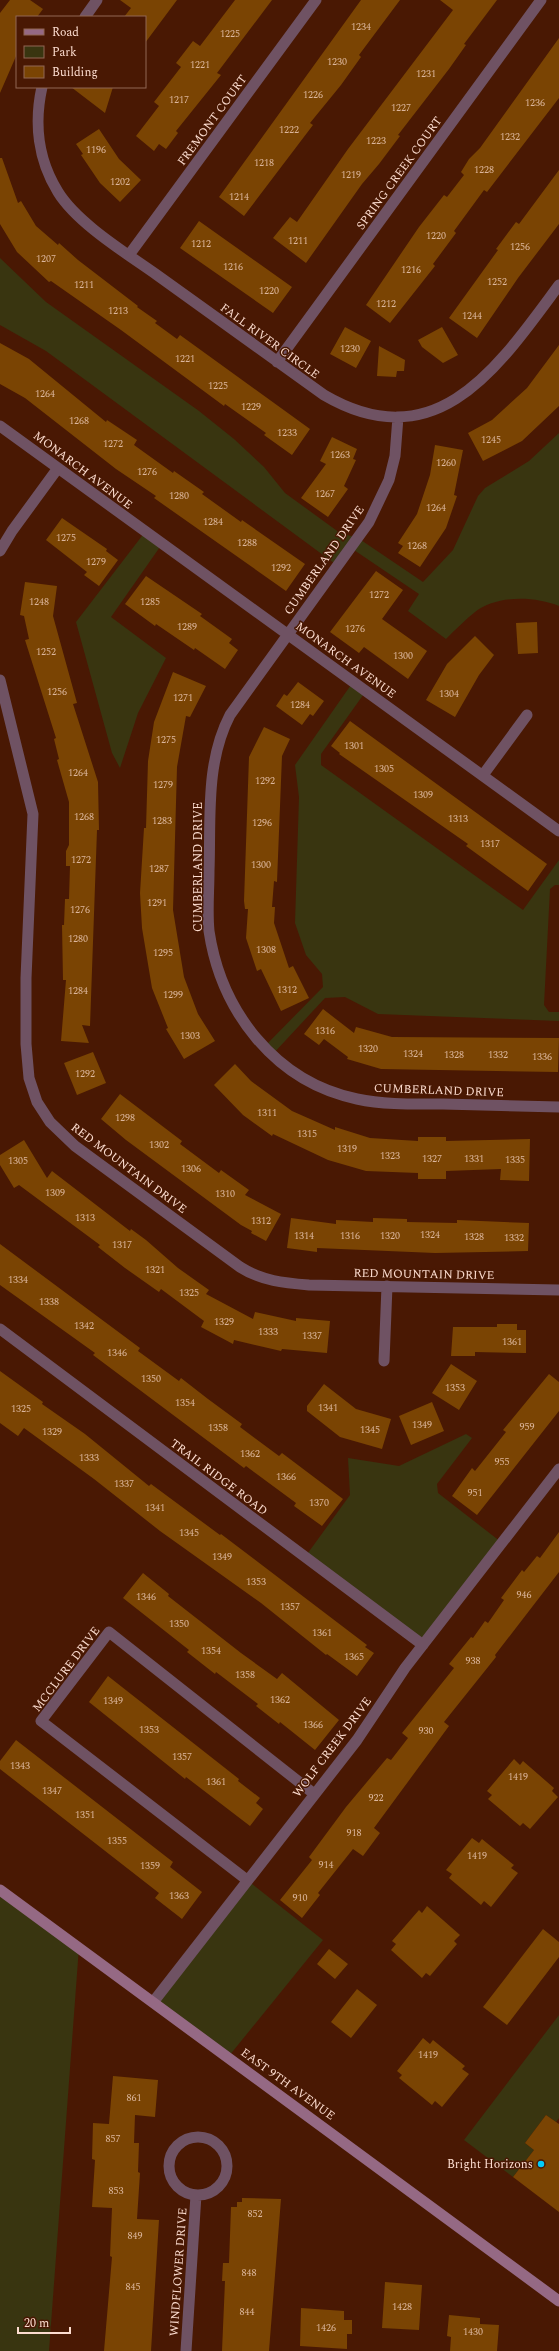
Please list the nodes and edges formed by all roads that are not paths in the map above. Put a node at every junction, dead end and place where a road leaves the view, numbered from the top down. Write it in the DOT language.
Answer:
graph roads {
  1 [pos="97,0"];
  2 [pos="316,0"];
  3 [pos="541,0"];
  4 [pos="86,16"];
  5 [pos="42,88"];
  6 [pos="129,255"];
  7 [pos="559,285"];
  8 [pos="278,362"];
  9 [pos="398,417"];
  10 [pos="0,426"];
  11 [pos="58,468"];
  12 [pos="0,551"];
  13 [pos="288,633"];
  14 [pos="0,680"];
  15 [pos="527,715"];
  16 [pos="483,775"];
  17 [pos="559,830"];
  18 [pos="559,1107"];
  19 [pos="387,1286"];
  20 [pos="559,1290"];
  21 [pos="0,1329"];
  22 [pos="384,1361"];
  23 [pos="559,1469"];
  24 [pos="423,1645"];
  25 [pos="313,1793"];
  26 [pos="247,1880"];
  27 [pos="0,1890"];
  28 [pos="154,2001"];
  29 [pos="196,2195"];
  30 [pos="559,2301"];
  31 [pos="186,2351"];
  1 -- 4 [label="street"];
  2 -- 6 [label="street, FREMONT COURT"];
  3 -- 8 [label="street, SPRING CREEK COURT"];
  5 -- 6 [label="street, FALL RIVER CIRCLE"];
  6 -- 8 [label="street, FALL RIVER CIRCLE"];
  7 -- 9 [label="street, FALL RIVER CIRCLE"];
  8 -- 9 [label="street, FALL RIVER CIRCLE"];
  9 -- 13 [label="street, CUMBERLAND DRIVE"];
  10 -- 11 [label="street, MONARCH AVENUE"];
  11 -- 12 [label="street"];
  11 -- 13 [label="street, MONARCH AVENUE"];
  13 -- 16 [label="street, MONARCH AVENUE"];
  13 -- 18 [label="street, CUMBERLAND DRIVE"];
  14 -- 19 [label="street, RED MOUNTAIN DRIVE"];
  15 -- 16 [label="street"];
  16 -- 17 [label="street, MONARCH AVENUE"];
  19 -- 20 [label="street, RED MOUNTAIN DRIVE"];
  19 -- 22 [label="street"];
  21 -- 24 [label="street, TRAIL RIDGE ROAD"];
  23 -- 24 [label="street, WOLF CREEK DRIVE"];
  24 -- 25 [label="street, WOLF CREEK DRIVE"];
  25 -- 26 [label="street, WOLF CREEK DRIVE"];
  25 -- 26 [label="street, MCCLURE DRIVE"];
  26 -- 28 [label="street, WOLF CREEK DRIVE"];
  27 -- 28 [label="main road, EAST 9TH AVENUE"];
  28 -- 30 [label="main road, EAST 9TH AVENUE"];
  29 -- 29 [label="street"];
  29 -- 31 [label="street, WINDFLOWER DRIVE"];
}
